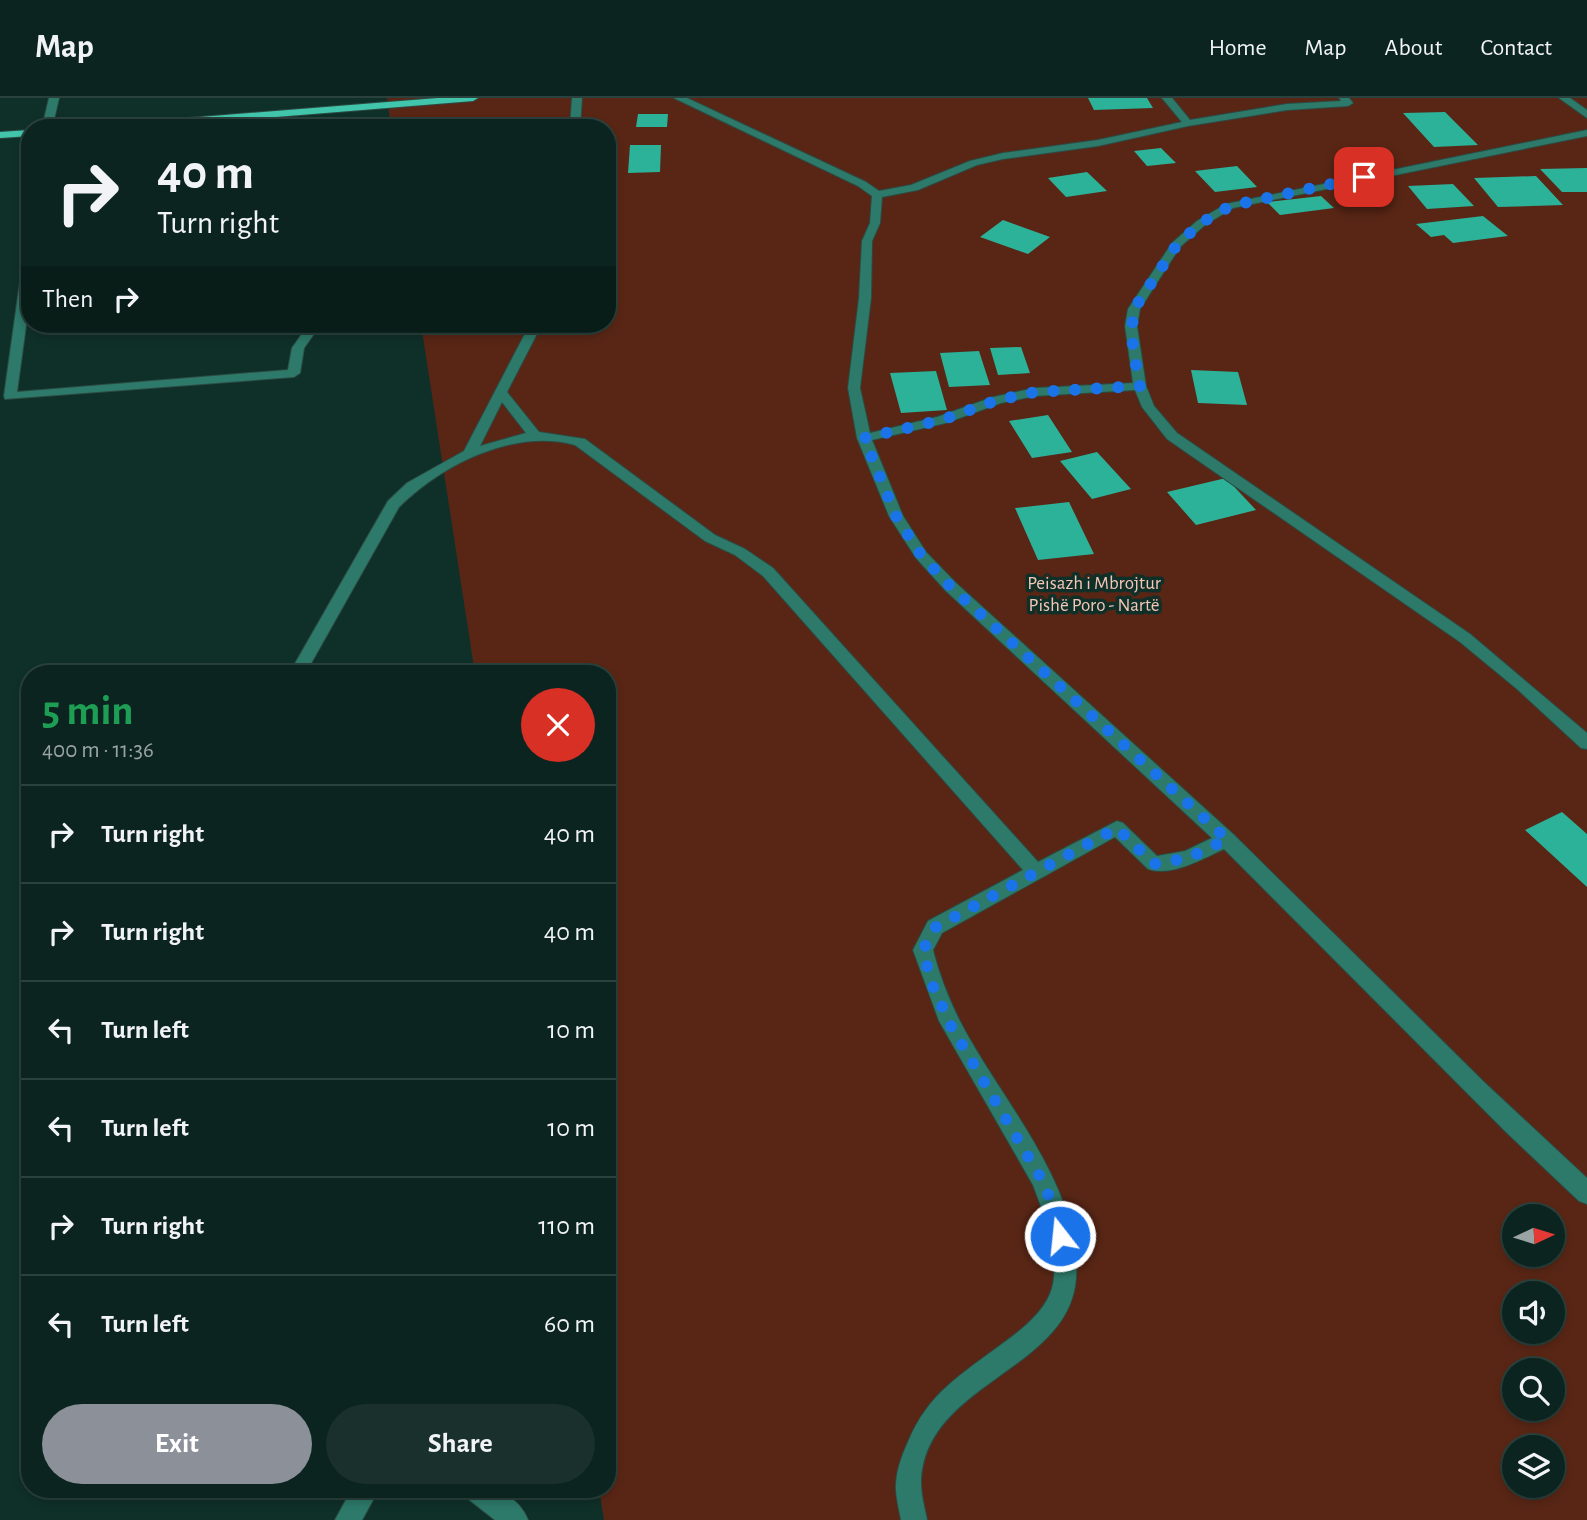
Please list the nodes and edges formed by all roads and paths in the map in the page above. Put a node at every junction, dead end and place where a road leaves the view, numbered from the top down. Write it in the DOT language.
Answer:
graph roads {
  1 [pos="54,98"];
  2 [pos="473,98"];
  3 [pos="577,98"];
  4 [pos="679,98"];
  5 [pos="1167,98"];
  6 [pos="1344,98"];
  7 [pos="1564,98"];
  8 [pos="411,100"];
  9 [pos="1587,115"];
  10 [pos="49,119"];
  11 [pos="201,119"];
  12 [pos="576,119"];
  13 [pos="1188,122"];
  14 [pos="1587,133"];
  15 [pos="21,134"];
  16 [pos="0,135"];
  17 [pos="877,195"];
  18 [pos="21,317"];
  19 [pos="309,333"];
  20 [pos="531,333"];
  21 [pos="1140,386"];
  22 [pos="501,392"];
  23 [pos="533,433"];
  24 [pos="864,438"];
  25 [pos="469,454"];
  26 [pos="302,665"];
  27 [pos="1587,743"];
  28 [pos="1227,839"];
  29 [pos="1035,872"];
  30 [pos="1587,1193"];
  31 [pos="361,1498"];
  32 [pos="487,1498"];
  33 [pos="348,1520"];
  34 [pos="515,1520"];
  35 [pos="914,1520"];
  1 -- 10 [label="street"];
  2 -- 8 [label="main road"];
  3 -- 12 [label="street"];
  4 -- 17 [label="street"];
  5 -- 13 [label="street"];
  6 -- 13 [label="street"];
  7 -- 9 [label="street"];
  8 -- 11 [label="main road"];
  13 -- 17 [label="street"];
  14 -- 21 [label="street"];
  15 -- 16 [label="main road"];
  17 -- 24 [label="street"];
  18 -- 19 [label="street"];
  20 -- 22 [label="street"];
  21 -- 24 [label="street"];
  21 -- 27 [label="street"];
  22 -- 23 [label="street"];
  22 -- 25 [label="street"];
  23 -- 25 [label="street"];
  23 -- 29 [label="street"];
  24 -- 28 [label="street"];
  25 -- 26 [label="street"];
  28 -- 29 [label="street"];
  28 -- 30 [label="street"];
  29 -- 35 [label="street"];
  31 -- 33 [label="street"];
  32 -- 34 [label="street"];
}
